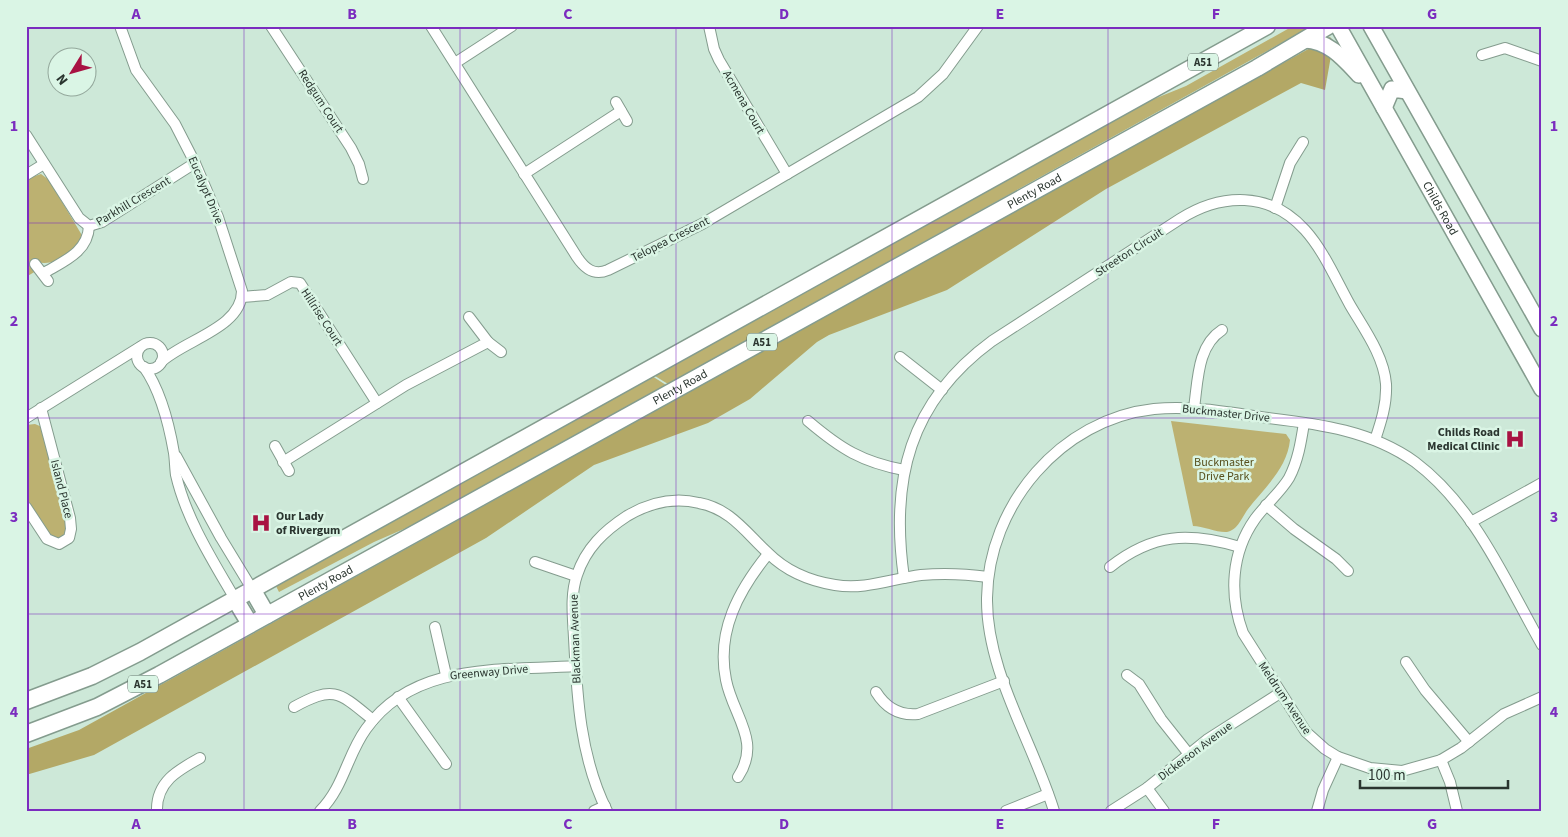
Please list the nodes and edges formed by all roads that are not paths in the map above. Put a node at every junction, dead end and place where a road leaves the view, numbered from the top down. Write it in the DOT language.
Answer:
graph roads {
  1 [pos="120,26"];
  2 [pos="271,26"];
  3 [pos="431,26"];
  4 [pos="512,26"];
  5 [pos="709,26"];
  6 [pos="978,26"];
  7 [pos="1267,26"];
  8 [pos="1328,26"];
  9 [pos="1338,26"];
  10 [pos="1371,26"];
  11 [pos="1385,26"];
  12 [pos="1305,40"];
  13 [pos="1382,47"];
  14 [pos="1482,55"];
  15 [pos="1542,61"];
  16 [pos="455,63"];
  17 [pos="1407,91"];
  18 [pos="1376,93"];
  19 [pos="1384,108"];
  20 [pos="627,122"];
  21 [pos="26,135"];
  22 [pos="1303,142"];
  23 [pos="44,164"];
  24 [pos="195,164"];
  25 [pos="524,174"];
  26 [pos="787,174"];
  27 [pos="26,175"];
  28 [pos="363,179"];
  29 [pos="1275,208"];
  30 [pos="90,226"];
  31 [pos="36,264"];
  32 [pos="242,297"];
  33 [pos="470,317"];
  34 [pos="1542,329"];
  35 [pos="1222,330"];
  36 [pos="488,342"];
  37 [pos="189,343"];
  38 [pos="157,346"];
  39 [pos="140,347"];
  40 [pos="501,352"];
  41 [pos="900,357"];
  42 [pos="160,364"];
  43 [pos="111,365"];
  44 [pos="142,366"];
  45 [pos="1542,389"];
  46 [pos="942,390"];
  47 [pos="159,395"];
  48 [pos="377,403"];
  49 [pos="42,408"];
  50 [pos="1194,408"];
  51 [pos="26,418"];
  52 [pos="808,421"];
  53 [pos="1304,422"];
  54 [pos="1374,440"];
  55 [pos="275,446"];
  56 [pos="174,453"];
  57 [pos="904,470"];
  58 [pos="1542,483"];
  59 [pos="1266,505"];
  60 [pos="26,507"];
  61 [pos="1471,522"];
  62 [pos="1240,547"];
  63 [pos="768,554"];
  64 [pos="535,562"];
  65 [pos="1110,567"];
  66 [pos="1348,571"];
  67 [pos="576,576"];
  68 [pos="988,577"];
  69 [pos="904,578"];
  70 [pos="252,589"];
  71 [pos="235,599"];
  72 [pos="267,615"];
  73 [pos="250,624"];
  74 [pos="435,628"];
  75 [pos="1542,646"];
  76 [pos="1406,662"];
  77 [pos="576,666"];
  78 [pos="1127,674"];
  79 [pos="446,675"];
  80 [pos="1004,681"];
  81 [pos="876,692"];
  82 [pos="1280,693"];
  83 [pos="398,697"];
  84 [pos="1542,697"];
  85 [pos="26,701"];
  86 [pos="294,707"];
  87 [pos="373,720"];
  88 [pos="26,734"];
  89 [pos="1469,742"];
  90 [pos="1188,753"];
  91 [pos="1338,757"];
  92 [pos="200,758"];
  93 [pos="1441,760"];
  94 [pos="446,764"];
  95 [pos="738,777"];
  96 [pos="1147,788"];
  97 [pos="1048,794"];
  98 [pos="606,808"];
  99 [pos="156,811"];
  100 [pos="320,811"];
  101 [pos="594,811"];
  102 [pos="1006,811"];
  103 [pos="1054,811"];
  104 [pos="1111,811"];
  105 [pos="1164,811"];
  106 [pos="1317,811"];
  107 [pos="1457,811"];
  1 -- 24 [label="street, Eucalypt Drive"];
  2 -- 28 [label="street, Redgum Court"];
  3 -- 16 [label="street, Telopea Crescent"];
  4 -- 16 [label="street"];
  5 -- 26 [label="street, Acmena Court"];
  6 -- 26 [label="street, Telopea Crescent"];
  7 -- 70 [label="highway, A51"];
  8 -- 12 [label="highway, Plenty Road / A51"];
  9 -- 18 [label="main road, Childs Road"];
  10 -- 13 [label="main road"];
  11 -- 13 [label="main road"];
  12 -- 18 [label="main road"];
  12 -- 72 [label="highway, Plenty Road / A51"];
  13 -- 17 [label="main road"];
  14 -- 15 [label="street"];
  16 -- 25 [label="street, Telopea Crescent"];
  17 -- 19 [label="main road"];
  17 -- 34 [label="main road"];
  18 -- 19 [label="main road, Childs Road"];
  19 -- 45 [label="main road, Childs Road"];
  20 -- 25 [label="street"];
  21 -- 23 [label="street, Parkhill Crescent"];
  22 -- 29 [label="street"];
  23 -- 27 [label="street"];
  23 -- 30 [label="street, Parkhill Crescent"];
  24 -- 30 [label="street, Parkhill Crescent"];
  24 -- 32 [label="street, Eucalypt Drive"];
  25 -- 26 [label="street, Telopea Crescent"];
  29 -- 46 [label="street, Streeton Circuit"];
  29 -- 54 [label="street, Streeton Circuit"];
  30 -- 31 [label="street"];
  32 -- 37 [label="street"];
  32 -- 48 [label="street, Hillrise Court"];
  33 -- 36 [label="street"];
  35 -- 50 [label="street"];
  36 -- 40 [label="street"];
  36 -- 48 [label="street"];
  37 -- 38 [label="street"];
  37 -- 42 [label="street"];
  38 -- 39 [label="street"];
  38 -- 42 [label="street"];
  39 -- 43 [label="street"];
  39 -- 44 [label="street"];
  41 -- 46 [label="street"];
  42 -- 44 [label="street"];
  42 -- 47 [label="street"];
  43 -- 44 [label="street"];
  43 -- 49 [label="street"];
  44 -- 47 [label="street"];
  46 -- 57 [label="street, Streeton Circuit"];
  47 -- 56 [label="street"];
  48 -- 55 [label="street"];
  49 -- 51 [label="street"];
  49 -- 60 [label="street, Island Place"];
  50 -- 53 [label="street, Buckmaster Drive"];
  50 -- 68 [label="street, Buckmaster Drive"];
  52 -- 57 [label="street"];
  53 -- 54 [label="street, Buckmaster Drive"];
  53 -- 59 [label="street, Meldrum Avenue"];
  54 -- 61 [label="street, Buckmaster Drive"];
  56 -- 70 [label="street"];
  56 -- 71 [label="street"];
  57 -- 69 [label="street, Streeton Circuit"];
  58 -- 61 [label="street"];
  59 -- 62 [label="street, Meldrum Avenue"];
  59 -- 66 [label="street"];
  61 -- 75 [label="street, Buckmaster Drive"];
  62 -- 65 [label="street"];
  62 -- 82 [label="street, Meldrum Avenue"];
  63 -- 67 [label="street, Blackman Avenue"];
  63 -- 69 [label="street, Blackman Avenue"];
  63 -- 95 [label="street"];
  64 -- 67 [label="street"];
  67 -- 77 [label="street, Blackman Avenue"];
  68 -- 69 [label="street, Blackman Avenue"];
  68 -- 80 [label="street, Buckmaster Drive"];
  70 -- 71 [label="highway, A51"];
  70 -- 72 [label="highway"];
  71 -- 73 [label="highway"];
  71 -- 85 [label="highway, A51"];
  72 -- 73 [label="highway, Plenty Road / A51"];
  73 -- 88 [label="highway, Plenty Road / A51"];
  74 -- 79 [label="street"];
  76 -- 89 [label="street"];
  77 -- 79 [label="street, Greenway Drive"];
  77 -- 98 [label="street, Blackman Avenue"];
  78 -- 90 [label="street"];
  79 -- 83 [label="street, Greenway Drive"];
  80 -- 81 [label="street"];
  80 -- 97 [label="street, Buckmaster Drive"];
  82 -- 90 [label="street, Dickerson Avenue"];
  82 -- 91 [label="street, Meldrum Avenue"];
  83 -- 87 [label="street, Greenway Drive"];
  83 -- 94 [label="street"];
  84 -- 89 [label="street, Meldrum Avenue"];
  86 -- 87 [label="street"];
  87 -- 100 [label="street, Greenway Drive"];
  89 -- 93 [label="street, Meldrum Avenue"];
  90 -- 96 [label="street, Dickerson Avenue"];
  91 -- 93 [label="street, Meldrum Avenue"];
  91 -- 106 [label="street"];
  92 -- 99 [label="street"];
  93 -- 107 [label="street"];
  96 -- 104 [label="street, Dickerson Avenue"];
  96 -- 105 [label="street"];
  97 -- 102 [label="street"];
  97 -- 103 [label="street, Buckmaster Drive"];
  98 -- 101 [label="street"];
}
